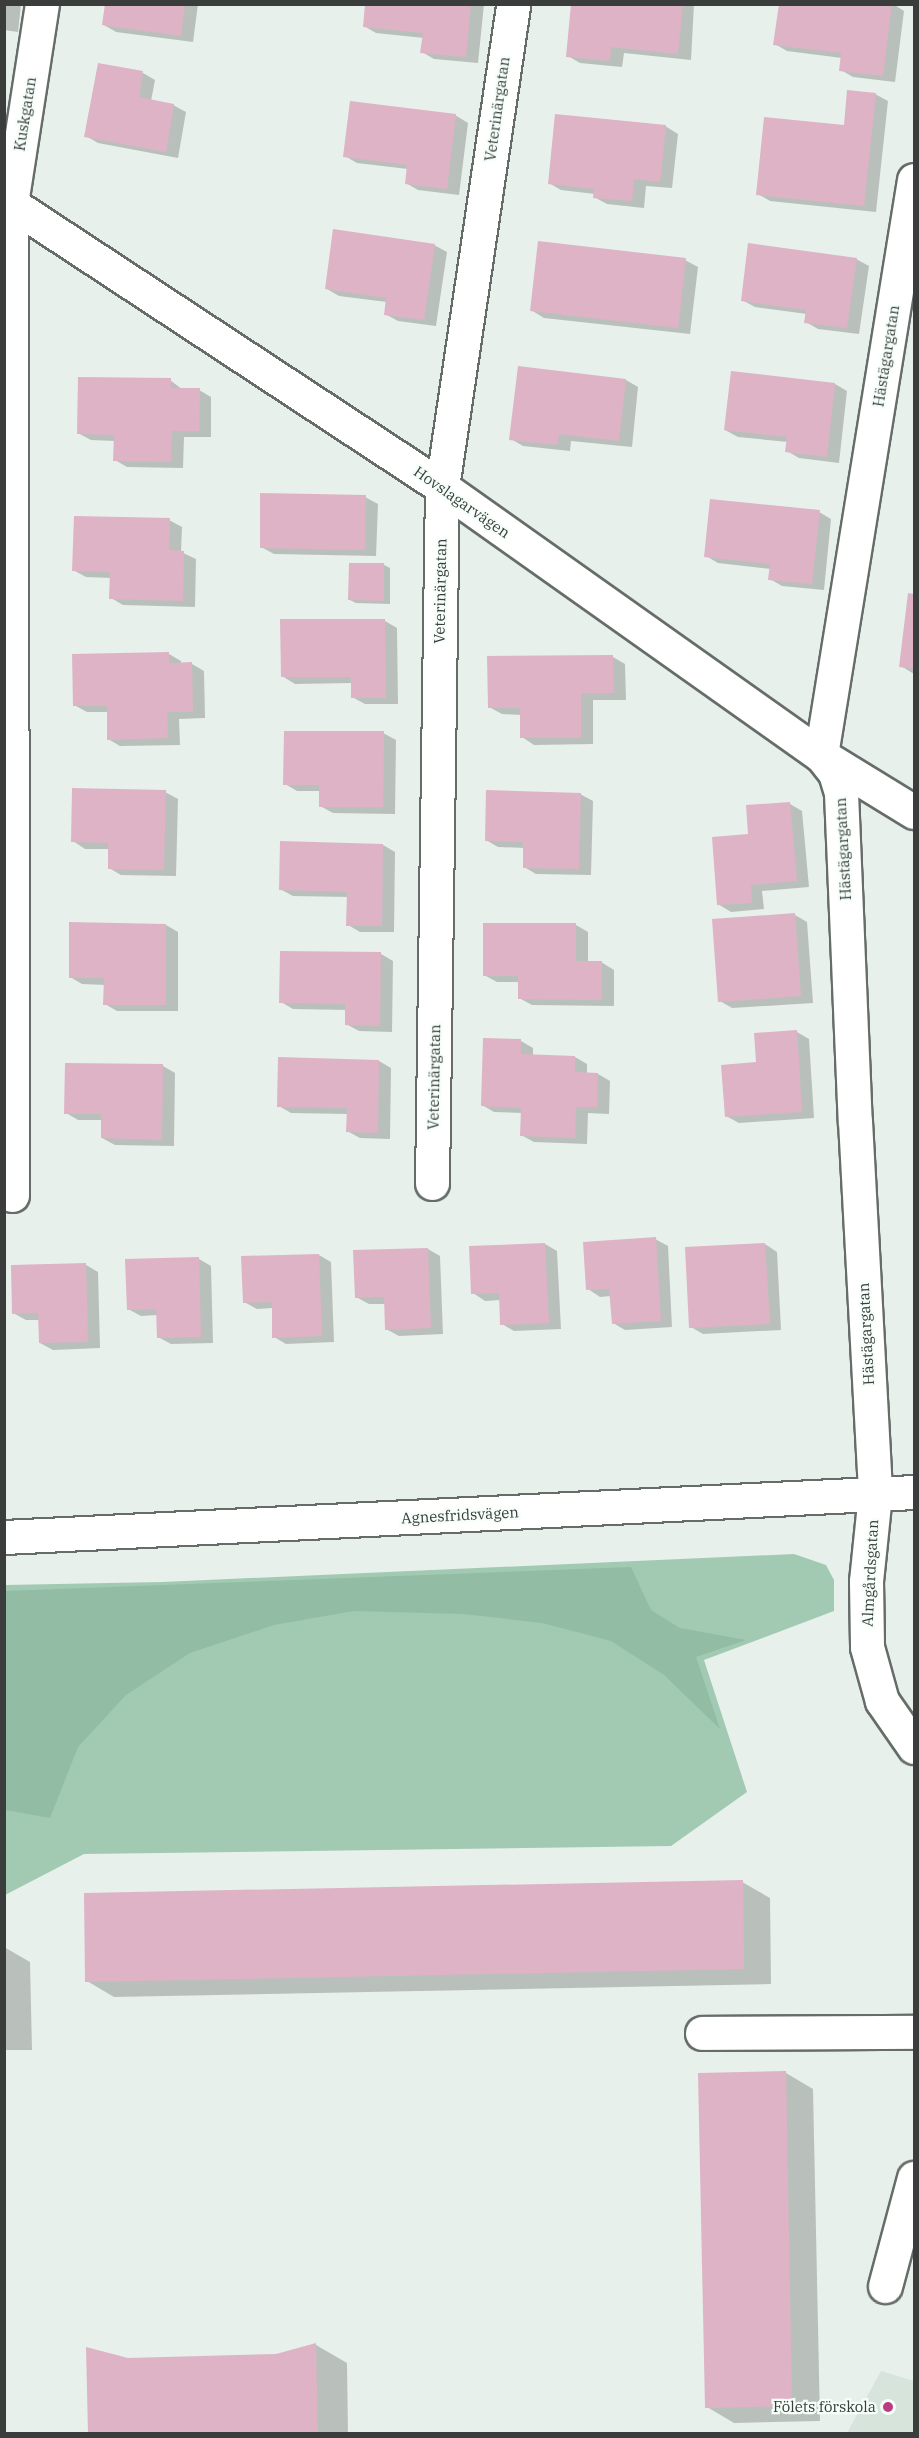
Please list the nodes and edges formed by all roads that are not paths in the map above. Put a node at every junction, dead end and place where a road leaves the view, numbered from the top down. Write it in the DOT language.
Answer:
graph roads {
  1 [pos="42,4"];
  2 [pos="513,4"];
  3 [pos="915,180"];
  4 [pos="8,201"];
  5 [pos="442,487"];
  6 [pos="821,755"];
  7 [pos="915,812"];
  8 [pos="432,1183"];
  9 [pos="12,1195"];
  10 [pos="915,1492"];
  11 [pos="875,1494"];
  12 [pos="4,1537"];
  13 [pos="915,1747"];
  14 [pos="915,2032"];
  15 [pos="702,2033"];
  16 [pos="915,2178"];
  17 [pos="885,2286"];
  1 -- 4 [label="street, Kuskgatan"];
  2 -- 5 [label="street, Veterinärgatan"];
  3 -- 6 [label="street, Hästägargatan"];
  4 -- 5 [label="street, Hovslagarvägen"];
  4 -- 9 [label="street, Kuskgatan"];
  5 -- 6 [label="street, Hovslagarvägen"];
  5 -- 8 [label="street, Veterinärgatan"];
  6 -- 7 [label="street, Hovslagarvägen"];
  6 -- 11 [label="street, Hästägargatan"];
  10 -- 11 [label="street, Agnesfridsvägen"];
  11 -- 12 [label="street, Agnesfridsvägen"];
  11 -- 13 [label="street, Almgårdsgatan"];
  14 -- 15 [label="street"];
  16 -- 17 [label="street"];
}
